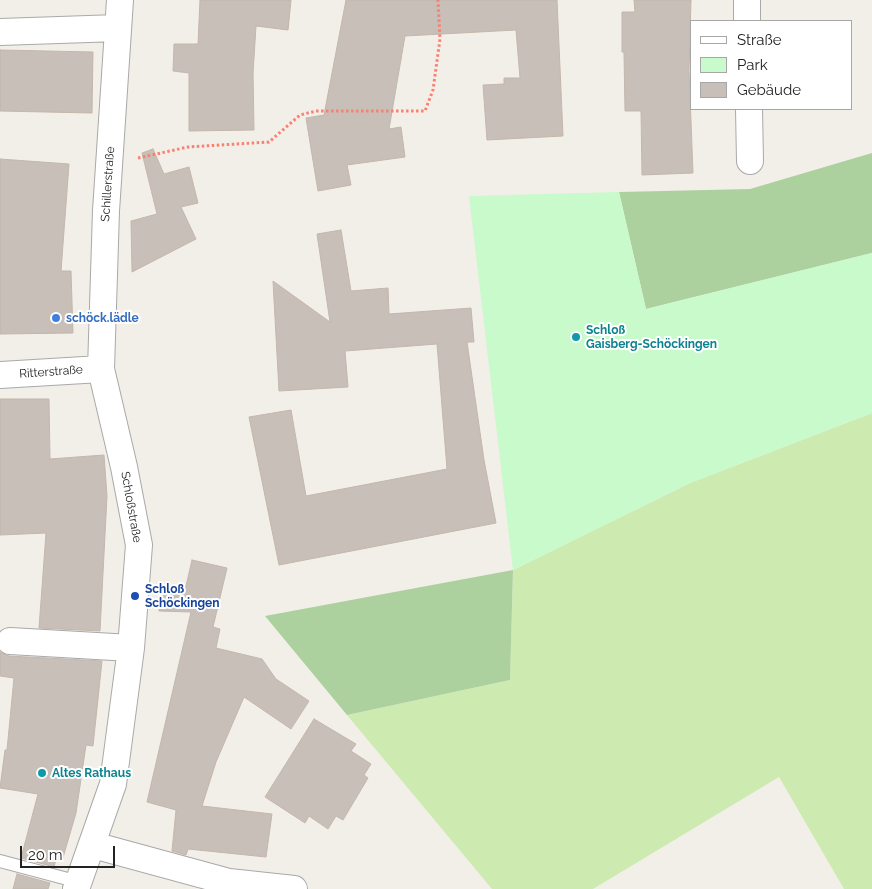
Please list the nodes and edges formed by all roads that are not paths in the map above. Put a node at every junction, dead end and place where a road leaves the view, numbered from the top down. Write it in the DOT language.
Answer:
graph roads {
  1 [pos="120,0"];
  2 [pos="747,0"];
  3 [pos="747,20"];
  4 [pos="118,28"];
  5 [pos="0,32"];
  6 [pos="749,110"];
  7 [pos="750,162"];
  8 [pos="101,369"];
  9 [pos="0,375"];
  10 [pos="10,642"];
  11 [pos="131,648"];
  12 [pos="93,845"];
  13 [pos="0,861"];
  14 [pos="77,886"];
  15 [pos="294,889"];
  1 -- 4 [label="street, Schillerstraße"];
  2 -- 3 [label="street"];
  4 -- 5 [label="street"];
  4 -- 8 [label="street, Schillerstraße"];
  6 -- 7 [label="street"];
  8 -- 9 [label="street, Ritterstraße"];
  8 -- 11 [label="street, Schloßstraße"];
  10 -- 11 [label="street"];
  11 -- 12 [label="street, Schloßstraße"];
  12 -- 14 [label="street, Schloßstraße"];
  12 -- 15 [label="street"];
  13 -- 14 [label="lane"];
}
